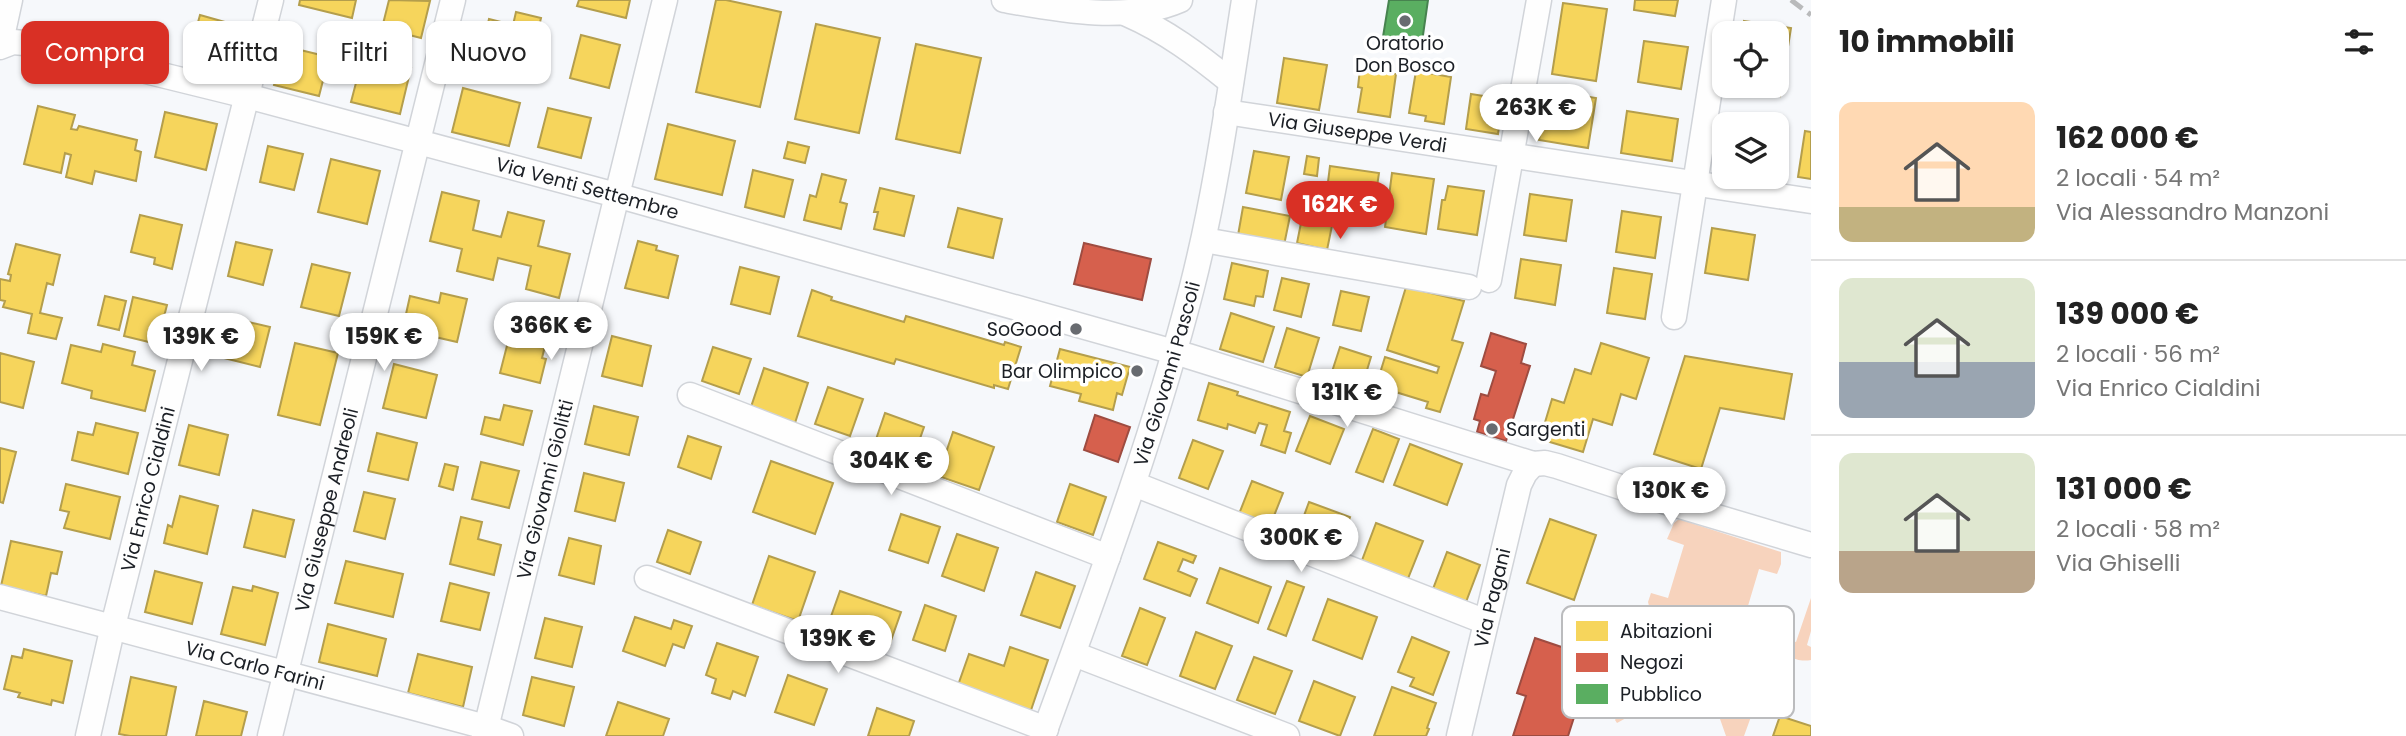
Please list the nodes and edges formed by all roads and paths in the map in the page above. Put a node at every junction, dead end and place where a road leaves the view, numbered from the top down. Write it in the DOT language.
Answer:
graph roads {
  1 [pos="10,0"];
  2 [pos="271,0"];
  3 [pos="453,0"];
  4 [pos="665,0"];
  5 [pos="1004,0"];
  6 [pos="1180,0"];
  7 [pos="1227,0"];
  8 [pos="1244,0"];
  9 [pos="1539,0"];
  10 [pos="1724,0"];
  11 [pos="1126,13"];
  12 [pos="1240,27"];
  13 [pos="0,46"];
  14 [pos="1231,82"];
  15 [pos="247,96"];
  16 [pos="1226,112"];
  17 [pos="418,142"];
  18 [pos="1511,156"];
  19 [pos="1695,182"];
  20 [pos="616,195"];
  21 [pos="1811,201"];
  22 [pos="1203,240"];
  23 [pos="1674,317"];
  24 [pos="1174,352"];
  25 [pos="691,395"];
  26 [pos="1533,464"];
  27 [pos="1133,484"];
  28 [pos="1811,545"];
  29 [pos="1108,556"];
  30 [pos="647,578"];
  31 [pos="0,597"];
  32 [pos="1486,622"];
  33 [pos="113,626"];
  34 [pos="1074,654"];
  35 [pos="285,673"];
  36 [pos="485,732"];
  37 [pos="1045,732"];
  38 [pos="88,736"];
  39 [pos="270,736"];
  40 [pos="511,736"];
  41 [pos="1287,736"];
  42 [pos="1459,736"];
  1 -- 13 [label="street"];
  2 -- 15 [label="street, Via Enrico Cialdini"];
  3 -- 17 [label="street, Via Giuseppe Andreoli"];
  4 -- 20 [label="street, Via Giovanni Giolitti"];
  5 -- 11 [label="street"];
  6 -- 11 [label="street"];
  7 -- 12 [label="street"];
  8 -- 12 [label="street, Via Giovanni Pascoli"];
  9 -- 18 [label="street"];
  10 -- 19 [label="street"];
  11 -- 14 [label="street"];
  12 -- 14 [label="street, Via Giovanni Pascoli"];
  13 -- 15 [label="street, Via Venti Settembre"];
  14 -- 16 [label="street, Via Giovanni Pascoli"];
  15 -- 17 [label="street, Via Venti Settembre"];
  15 -- 33 [label="street, Via Enrico Cialdini"];
  16 -- 18 [label="street, Via Giuseppe Verdi"];
  16 -- 22 [label="street, Via Giovanni Pascoli"];
  17 -- 20 [label="street, Via Venti Settembre"];
  17 -- 35 [label="street, Via Giuseppe Andreoli"];
  18 -- 19 [label="street, Via Giuseppe Verdi"];
  18 -- 22 [label="street"];
  19 -- 21 [label="street, Via Giuseppe Verdi"];
  19 -- 23 [label="street"];
  20 -- 24 [label="street, Via Venti Settembre"];
  20 -- 36 [label="street, Via Giovanni Giolitti"];
  22 -- 24 [label="street, Via Giovanni Pascoli"];
  24 -- 26 [label="street, Via Venti Settembre"];
  24 -- 27 [label="street, Via Giovanni Pascoli"];
  25 -- 29 [label="street"];
  26 -- 28 [label="street, Via Venti Settembre"];
  26 -- 32 [label="street, Via Pagani"];
  27 -- 29 [label="street, Via Giovanni Pascoli"];
  27 -- 32 [label="street"];
  29 -- 34 [label="street, Via Giovanni Pascoli"];
  30 -- 37 [label="street"];
  31 -- 33 [label="street, Via Carlo Farini"];
  32 -- 42 [label="street, Via Pagani"];
  33 -- 35 [label="street, Via Carlo Farini"];
  33 -- 38 [label="street, Via Enrico Cialdini"];
  34 -- 37 [label="street, Via Giovanni Pascoli"];
  34 -- 41 [label="street"];
  35 -- 36 [label="street, Via Carlo Farini"];
  35 -- 39 [label="street, Via Giuseppe Andreoli"];
  36 -- 40 [label="street, Via Carlo Farini"];
}
